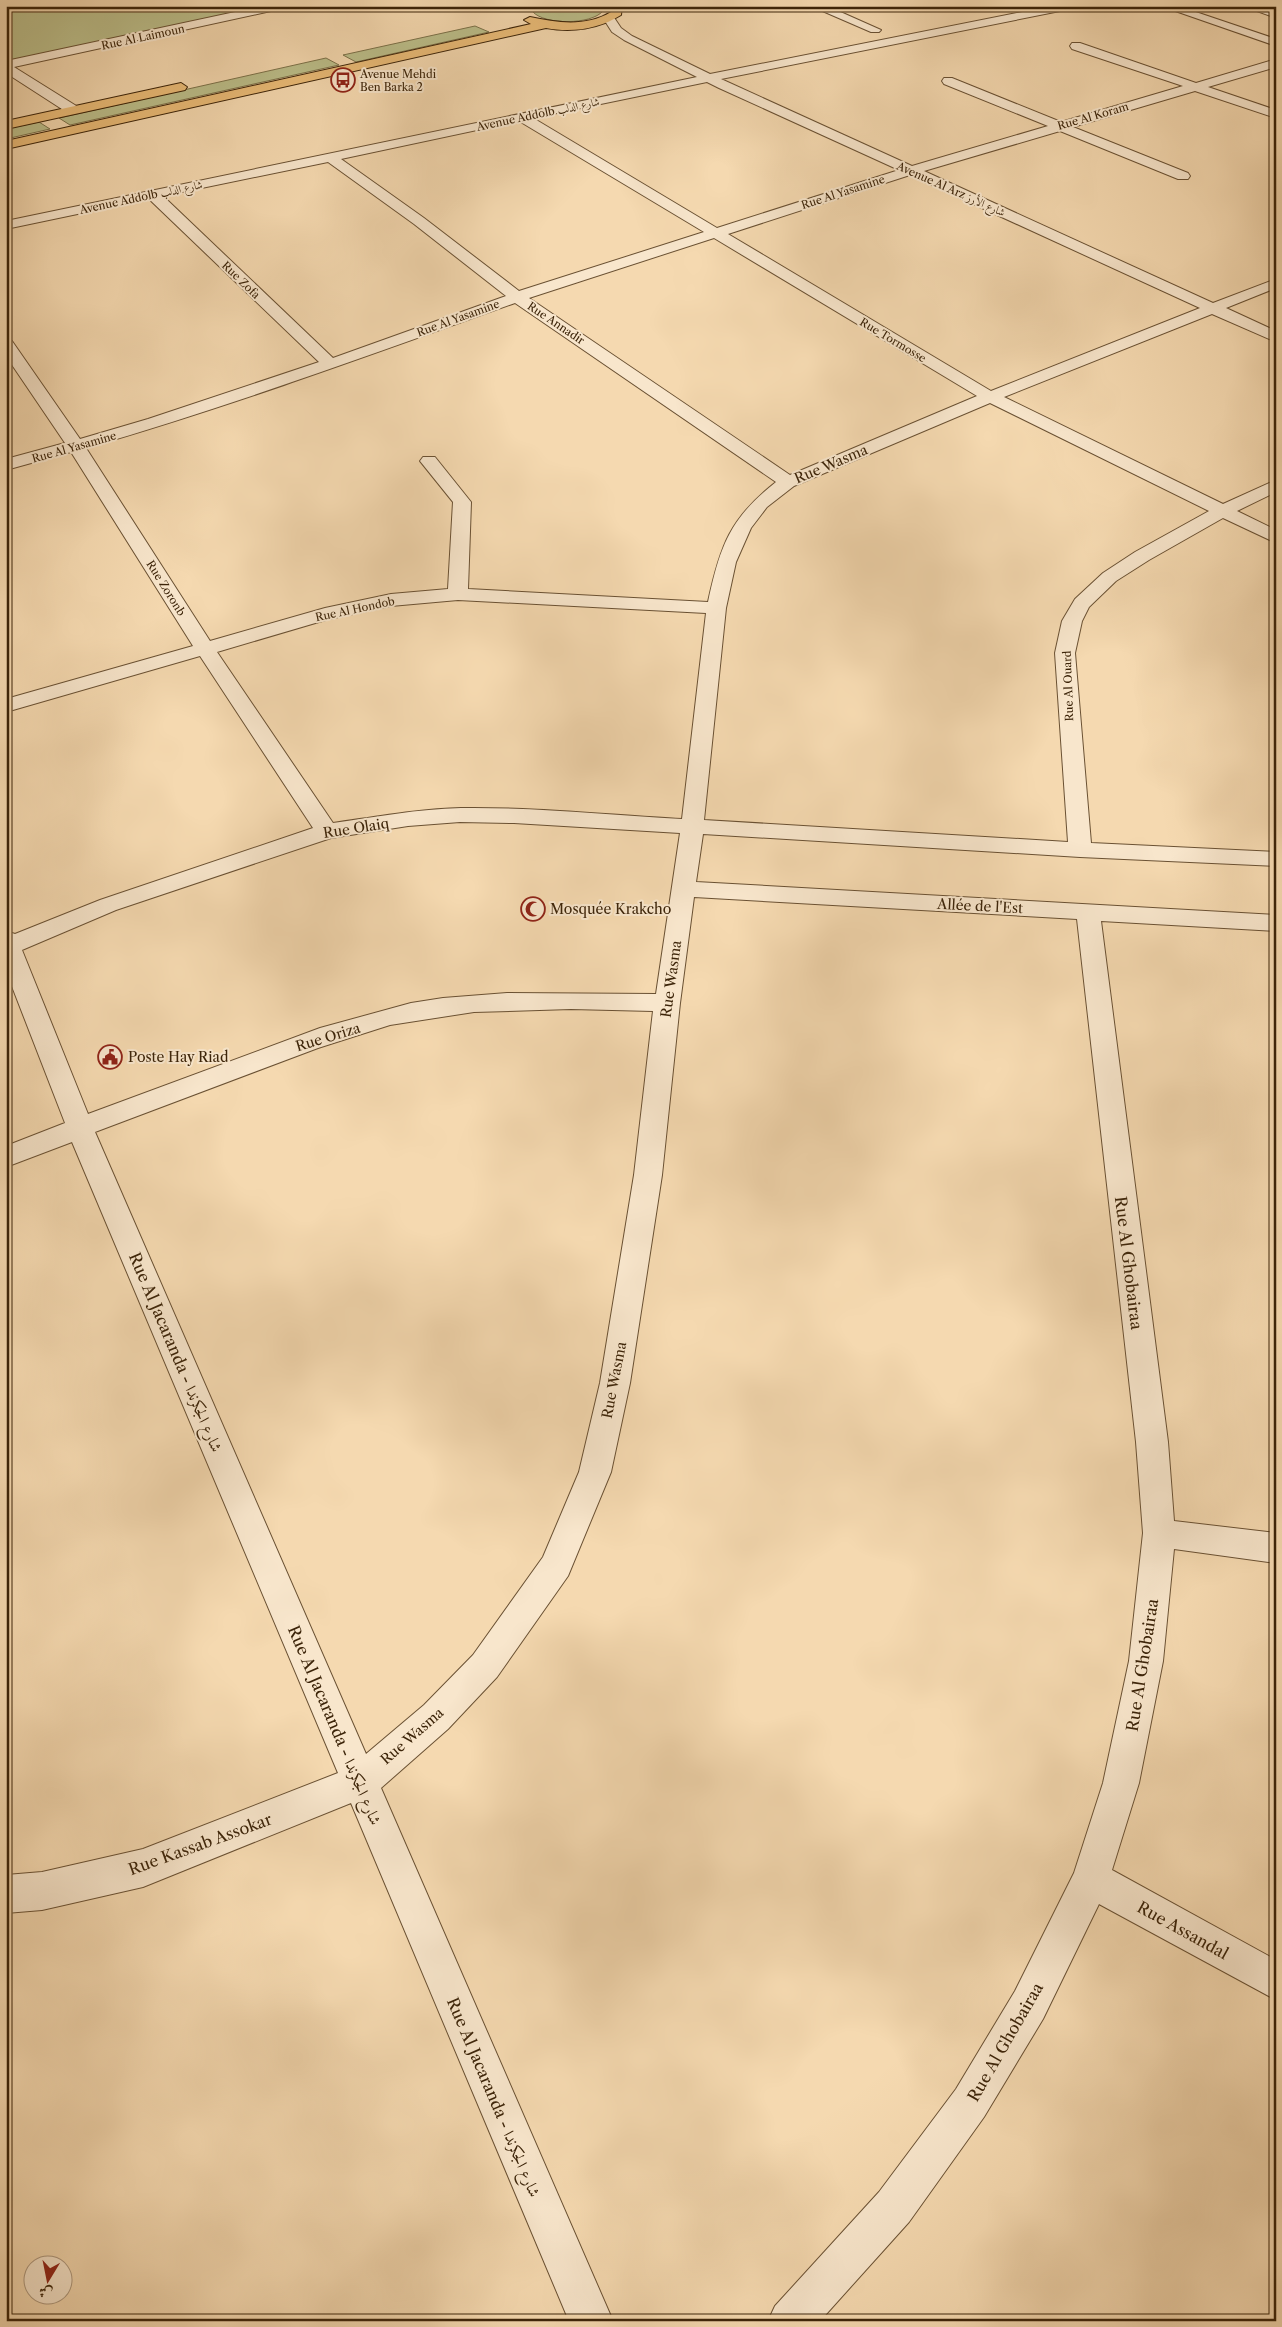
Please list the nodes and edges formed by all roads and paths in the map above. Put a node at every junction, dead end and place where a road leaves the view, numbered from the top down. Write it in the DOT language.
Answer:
graph roads {
  1 [pos="280,6"];
  2 [pos="816,6"];
  3 [pos="1070,6"];
  4 [pos="1166,6"];
  5 [pos="1248,6"];
  6 [pos="618,7"];
  7 [pos="520,12"];
  8 [pos="1276,15"];
  9 [pos="610,18"];
  10 [pos="547,24"];
  11 [pos="565,26"];
  12 [pos="850,35"];
  13 [pos="628,38"];
  14 [pos="1276,43"];
  15 [pos="1076,46"];
  16 [pos="1276,63"];
  17 [pos="6,66"];
  18 [pos="688,68"];
  19 [pos="707,71"];
  20 [pos="665,72"];
  21 [pos="948,81"];
  22 [pos="195,84"];
  23 [pos="1198,85"];
  24 [pos="73,110"];
  25 [pos="1276,114"];
  26 [pos="523,118"];
  27 [pos="6,125"];
  28 [pos="1058,126"];
  29 [pos="6,145"];
  30 [pos="330,157"];
  31 [pos="910,171"];
  32 [pos="1183,176"];
  33 [pos="153,195"];
  34 [pos="6,225"];
  35 [pos="714,234"];
  36 [pos="1273,284"];
  37 [pos="1163,285"];
  38 [pos="1208,288"];
  39 [pos="1228,288"];
  40 [pos="517,296"];
  41 [pos="1214,308"];
  42 [pos="1273,336"];
  43 [pos="6,344"];
  44 [pos="330,364"];
  45 [pos="990,397"];
  46 [pos="76,447"];
  47 [pos="429,461"];
  48 [pos="6,465"];
  49 [pos="788,482"];
  50 [pos="1276,485"];
  51 [pos="1220,512"];
  52 [pos="1276,537"];
  53 [pos="458,594"];
  54 [pos="716,608"];
  55 [pos="205,649"];
  56 [pos="6,706"];
  57 [pos="692,828"];
  58 [pos="327,831"];
  59 [pos="1080,850"];
  60 [pos="1276,859"];
  61 [pos="684,889"];
  62 [pos="1088,912"];
  63 [pos="1276,922"];
  64 [pos="7,944"];
  65 [pos="667,1003"];
  66 [pos="80,1128"];
  67 [pos="6,1157"];
  68 [pos="1159,1533"];
  69 [pos="1276,1548"];
  70 [pos="360,1782"];
  71 [pos="1091,1879"];
  72 [pos="6,1894"];
  73 [pos="1276,1980"];
  74 [pos="592,2321"];
  75 [pos="790,2321"];
  1 -- 17 [label="street, Rue Al Laimoun"];
  2 -- 12 [label="street"];
  3 -- 19 [label="street, Avenue Addolb شارع الدلب"];
  4 -- 14 [label="street"];
  5 -- 8 [label="street"];
  6 -- 9 [label="main road"];
  7 -- 10 [label="main road"];
  9 -- 11 [label="main road"];
  9 -- 13 [label="street, Avenue Al Arz شارع الأرز"];
  10 -- 11 [label="main road"];
  10 -- 29 [label="main road"];
  11 -- 13 [label="street, Avenue Al Arz شارع الأرز"];
  13 -- 18 [label="street, Avenue Al Arz شارع الأرز"];
  15 -- 23 [label="street"];
  16 -- 23 [label="street, Rue Al Koram"];
  17 -- 24 [label="street"];
  18 -- 19 [label="street, Avenue Al Arz شارع الأرز"];
  18 -- 20 [label="street"];
  19 -- 26 [label="street, Avenue Addolb شارع الدلب"];
  19 -- 31 [label="street, Avenue Al Arz شارع الأرز"];
  21 -- 28 [label="street"];
  22 -- 24 [label="main road"];
  23 -- 25 [label="street"];
  23 -- 28 [label="street, Rue Al Koram"];
  24 -- 27 [label="main road"];
  26 -- 30 [label="street, Avenue Addolb شارع الدلب"];
  26 -- 35 [label="street, Rue Tormosse"];
  28 -- 31 [label="street, Rue Al Koram"];
  28 -- 32 [label="street"];
  30 -- 33 [label="street, Avenue Addolb شارع الدلب"];
  30 -- 40 [label="street, Rue Annadir"];
  31 -- 35 [label="street, Rue Al Yasamine"];
  31 -- 37 [label="street, Avenue Al Arz شارع الأرز"];
  33 -- 34 [label="street, Avenue Addolb شارع الدلب"];
  33 -- 44 [label="street, Rue Zofa"];
  35 -- 40 [label="street, Rue Al Yasamine"];
  35 -- 45 [label="street, Rue Tormosse"];
  36 -- 39 [label="street"];
  36 -- 41 [label="street, Rue Wasma"];
  36 -- 42 [label="street"];
  37 -- 38 [label="street"];
  37 -- 41 [label="street, Avenue Al Arz شارع الأرز"];
  40 -- 44 [label="street, Rue Al Yasamine"];
  40 -- 49 [label="street, Rue Annadir"];
  41 -- 42 [label="street, Avenue Al Arz شارع الأرز"];
  41 -- 45 [label="street, Rue Wasma"];
  43 -- 46 [label="street, Rue Zoronb"];
  44 -- 46 [label="street, Rue Al Yasamine"];
  45 -- 49 [label="street, Rue Wasma"];
  45 -- 51 [label="street, Rue Tormosse"];
  46 -- 48 [label="street, Rue Al Yasamine"];
  46 -- 55 [label="street, Rue Zoronb"];
  47 -- 53 [label="street"];
  49 -- 54 [label="street, Rue Wasma"];
  50 -- 51 [label="street, Rue Al Ouard"];
  51 -- 52 [label="street, Rue Tormosse"];
  51 -- 59 [label="street, Rue Al Ouard"];
  53 -- 54 [label="street, Rue Al Hondob"];
  53 -- 55 [label="street, Rue Al Hondob"];
  54 -- 57 [label="street, Rue Wasma"];
  55 -- 56 [label="street, Rue Al Hondob"];
  55 -- 58 [label="street, Rue Zoronb"];
  57 -- 58 [label="street, Rue Olaiq"];
  57 -- 59 [label="street"];
  57 -- 61 [label="street, Rue Wasma"];
  58 -- 64 [label="street, Rue Olaiq"];
  59 -- 60 [label="street"];
  61 -- 62 [label="street, Allée de l'Est"];
  61 -- 65 [label="street, Rue Wasma"];
  62 -- 63 [label="street, Allée de l'Est"];
  62 -- 68 [label="street, Rue Al Ghobairaa"];
  64 -- 66 [label="street, Rue Al Jacaranda - شارع الجكرندا"];
  65 -- 66 [label="street, Rue Oriza"];
  65 -- 70 [label="street, Rue Wasma"];
  66 -- 67 [label="street, Rue Oriza"];
  66 -- 70 [label="street, Rue Al Jacaranda - شارع الجكرندا"];
  68 -- 69 [label="street"];
  68 -- 71 [label="street, Rue Al Ghobairaa"];
  70 -- 72 [label="street, Rue Kassab Assokar"];
  70 -- 74 [label="street, Rue Al Jacaranda - شارع الجكرندا"];
  71 -- 73 [label="street, Rue Assandal"];
  71 -- 75 [label="street, Rue Al Ghobairaa"];
}
